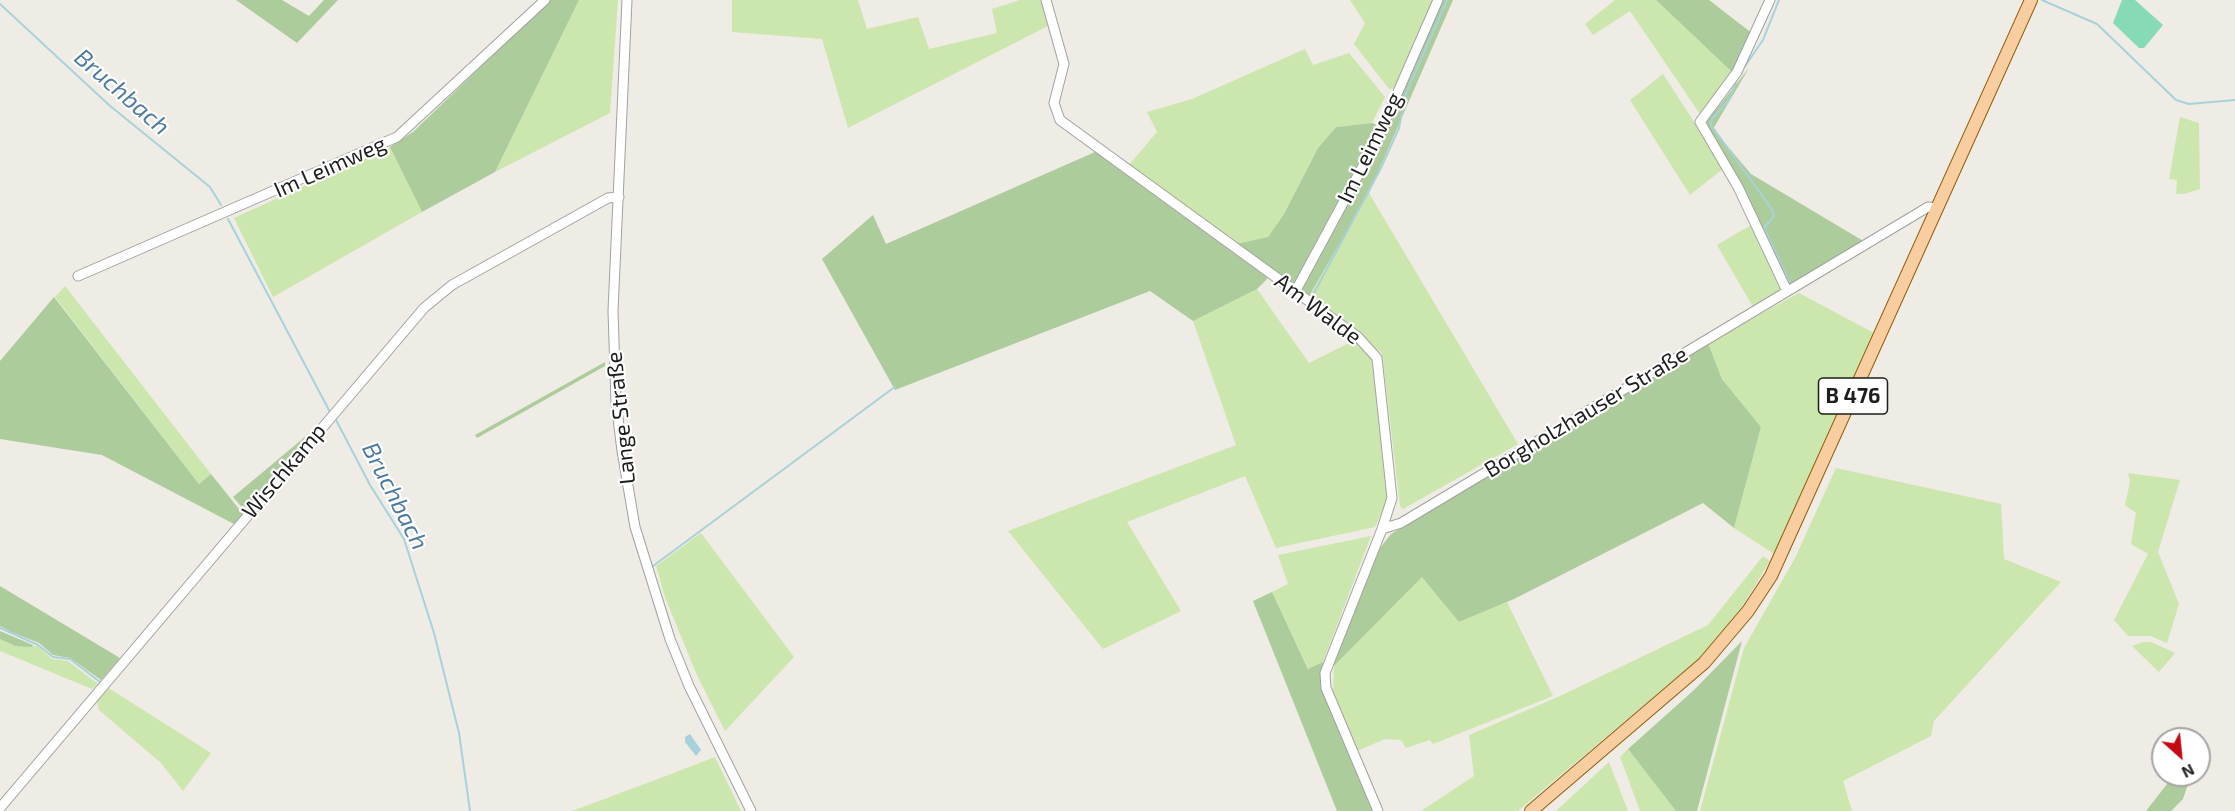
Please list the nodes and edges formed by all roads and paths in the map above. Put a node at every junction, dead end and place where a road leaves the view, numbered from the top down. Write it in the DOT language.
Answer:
graph roads {
  1 [pos="545,0"];
  2 [pos="627,0"];
  3 [pos="1046,0"];
  4 [pos="1438,0"];
  5 [pos="1770,0"];
  6 [pos="2031,0"];
  7 [pos="619,196"];
  8 [pos="1938,208"];
  9 [pos="78,276"];
  10 [pos="1787,291"];
  11 [pos="1295,292"];
  12 [pos="1383,529"];
  13 [pos="0,808"];
  14 [pos="752,811"];
  15 [pos="1378,811"];
  16 [pos="1531,811"];
  1 -- 9 [label="street, Im Leimweg"];
  2 -- 7 [label="street, Lange Straße"];
  3 -- 11 [label="street, Am Walde"];
  4 -- 11 [label="street, Im Leimweg"];
  5 -- 10 [label="street"];
  6 -- 8 [label="main road, B 476"];
  7 -- 13 [label="street, Wischkamp"];
  7 -- 14 [label="street, Lange Straße"];
  8 -- 10 [label="street, Borgholzhauser Straße"];
  8 -- 16 [label="main road, B 476"];
  10 -- 12 [label="street, Borgholzhauser Straße"];
  11 -- 12 [label="street, Am Walde"];
  12 -- 15 [label="street, Am Walde"];
}
